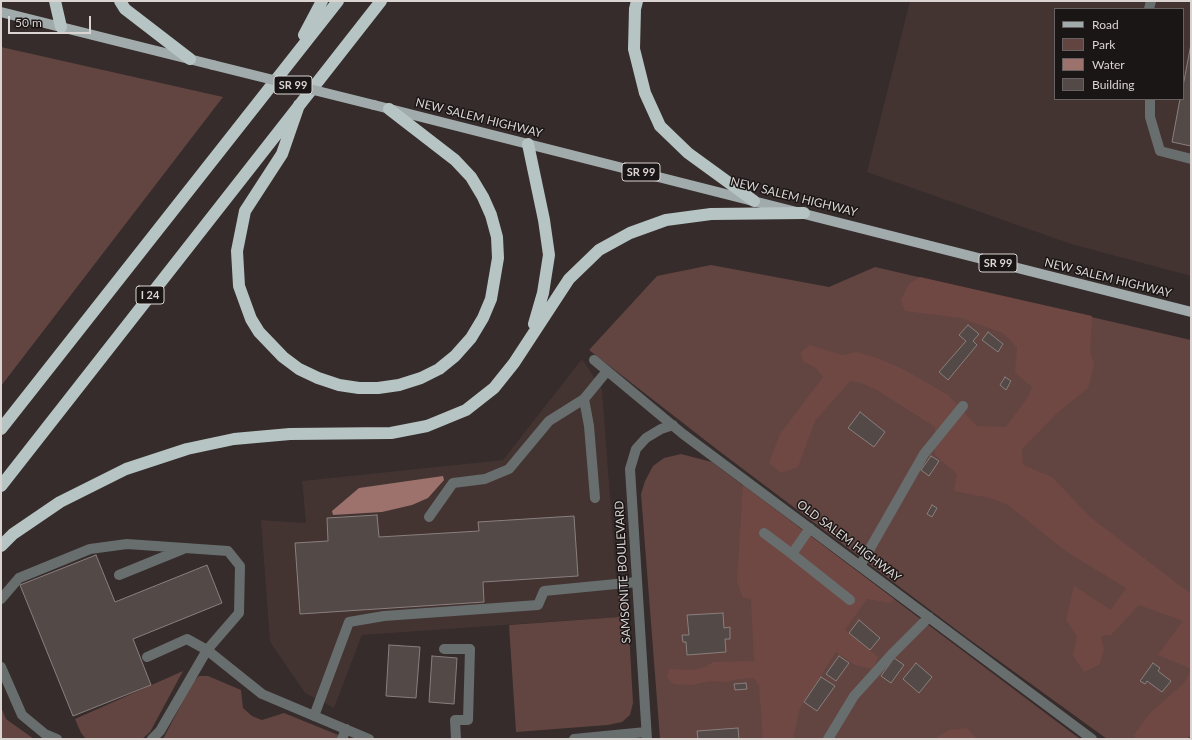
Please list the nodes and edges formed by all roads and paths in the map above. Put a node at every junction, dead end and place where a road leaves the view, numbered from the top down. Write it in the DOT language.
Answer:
graph roads {
  1 [pos="55,1"];
  2 [pos="120,1"];
  3 [pos="322,1"];
  4 [pos="338,1"];
  5 [pos="381,1"];
  6 [pos="637,1"];
  7 [pos="1,12"];
  8 [pos="61,27"];
  9 [pos="190,59"];
  10 [pos="290,62"];
  11 [pos="1150,100"];
  12 [pos="299,105"];
  13 [pos="389,109"];
  14 [pos="528,144"];
  15 [pos="1191,159"];
  16 [pos="754,201"];
  17 [pos="804,213"];
  18 [pos="1191,312"];
  19 [pos="530,337"];
  20 [pos="594,360"];
  21 [pos="607,371"];
  22 [pos="584,399"];
  23 [pos="963,406"];
  24 [pos="673,425"];
  25 [pos="1,429"];
  26 [pos="1,486"];
  27 [pos="595,498"];
  28 [pos="429,517"];
  29 [pos="810,528"];
  30 [pos="764,533"];
  31 [pos="1,546"];
  32 [pos="184,548"];
  33 [pos="792,554"];
  34 [pos="860,566"];
  35 [pos="119,575"];
  36 [pos="637,582"];
  37 [pos="1,599"];
  38 [pos="850,600"];
  39 [pos="928,617"];
  40 [pos="444,649"];
  41 [pos="207,650"];
  42 [pos="147,657"];
  43 [pos="1,667"];
  44 [pos="314,716"];
  45 [pos="346,729"];
  46 [pos="646,736"];
  47 [pos="57,739"];
  48 [pos="152,739"];
  49 [pos="342,739"];
  50 [pos="369,739"];
  51 [pos="456,739"];
  52 [pos="574,739"];
  53 [pos="828,739"];
  54 [pos="1092,739"];
  1 -- 8 [label="highway"];
  2 -- 9 [label="highway"];
  3 -- 10 [label="highway"];
  4 -- 10 [label="highway, I 24"];
  5 -- 12 [label="highway, I 24"];
  6 -- 16 [label="highway"];
  7 -- 8 [label="main road, SR 99"];
  8 -- 9 [label="main road, SR 99"];
  9 -- 13 [label="main road, SR 99, bridge"];
  10 -- 25 [label="highway, I 24"];
  11 -- 15 [label="street"];
  12 -- 13 [label="highway"];
  12 -- 26 [label="highway, I 24"];
  13 -- 14 [label="main road, NEW SALEM HIGHWAY / SR 99"];
  14 -- 16 [label="main road, NEW SALEM HIGHWAY / SR 99"];
  14 -- 19 [label="highway"];
  16 -- 17 [label="main road, NEW SALEM HIGHWAY / SR 99"];
  17 -- 18 [label="main road, NEW SALEM HIGHWAY / SR 99"];
  17 -- 19 [label="highway"];
  19 -- 31 [label="highway"];
  20 -- 21 [label="street, OLD SALEM HIGHWAY"];
  21 -- 22 [label="street"];
  21 -- 24 [label="street, OLD SALEM HIGHWAY"];
  22 -- 27 [label="street"];
  22 -- 28 [label="street"];
  23 -- 34 [label="street"];
  24 -- 29 [label="street, OLD SALEM HIGHWAY"];
  24 -- 36 [label="street, SAMSONITE BOULEVARD"];
  29 -- 33 [label="street"];
  29 -- 34 [label="street, OLD SALEM HIGHWAY"];
  30 -- 33 [label="street"];
  32 -- 35 [label="street"];
  32 -- 37 [label="street"];
  32 -- 41 [label="street"];
  33 -- 38 [label="street"];
  34 -- 39 [label="street, OLD SALEM HIGHWAY"];
  36 -- 44 [label="street"];
  36 -- 46 [label="street, SAMSONITE BOULEVARD"];
  39 -- 53 [label="street"];
  39 -- 54 [label="street, OLD SALEM HIGHWAY"];
  40 -- 51 [label="street"];
  41 -- 42 [label="street"];
  41 -- 44 [label="street"];
  41 -- 48 [label="street"];
  43 -- 47 [label="street"];
  44 -- 45 [label="street"];
  45 -- 49 [label="street"];
  45 -- 50 [label="street"];
  46 -- 52 [label="street"];
}
